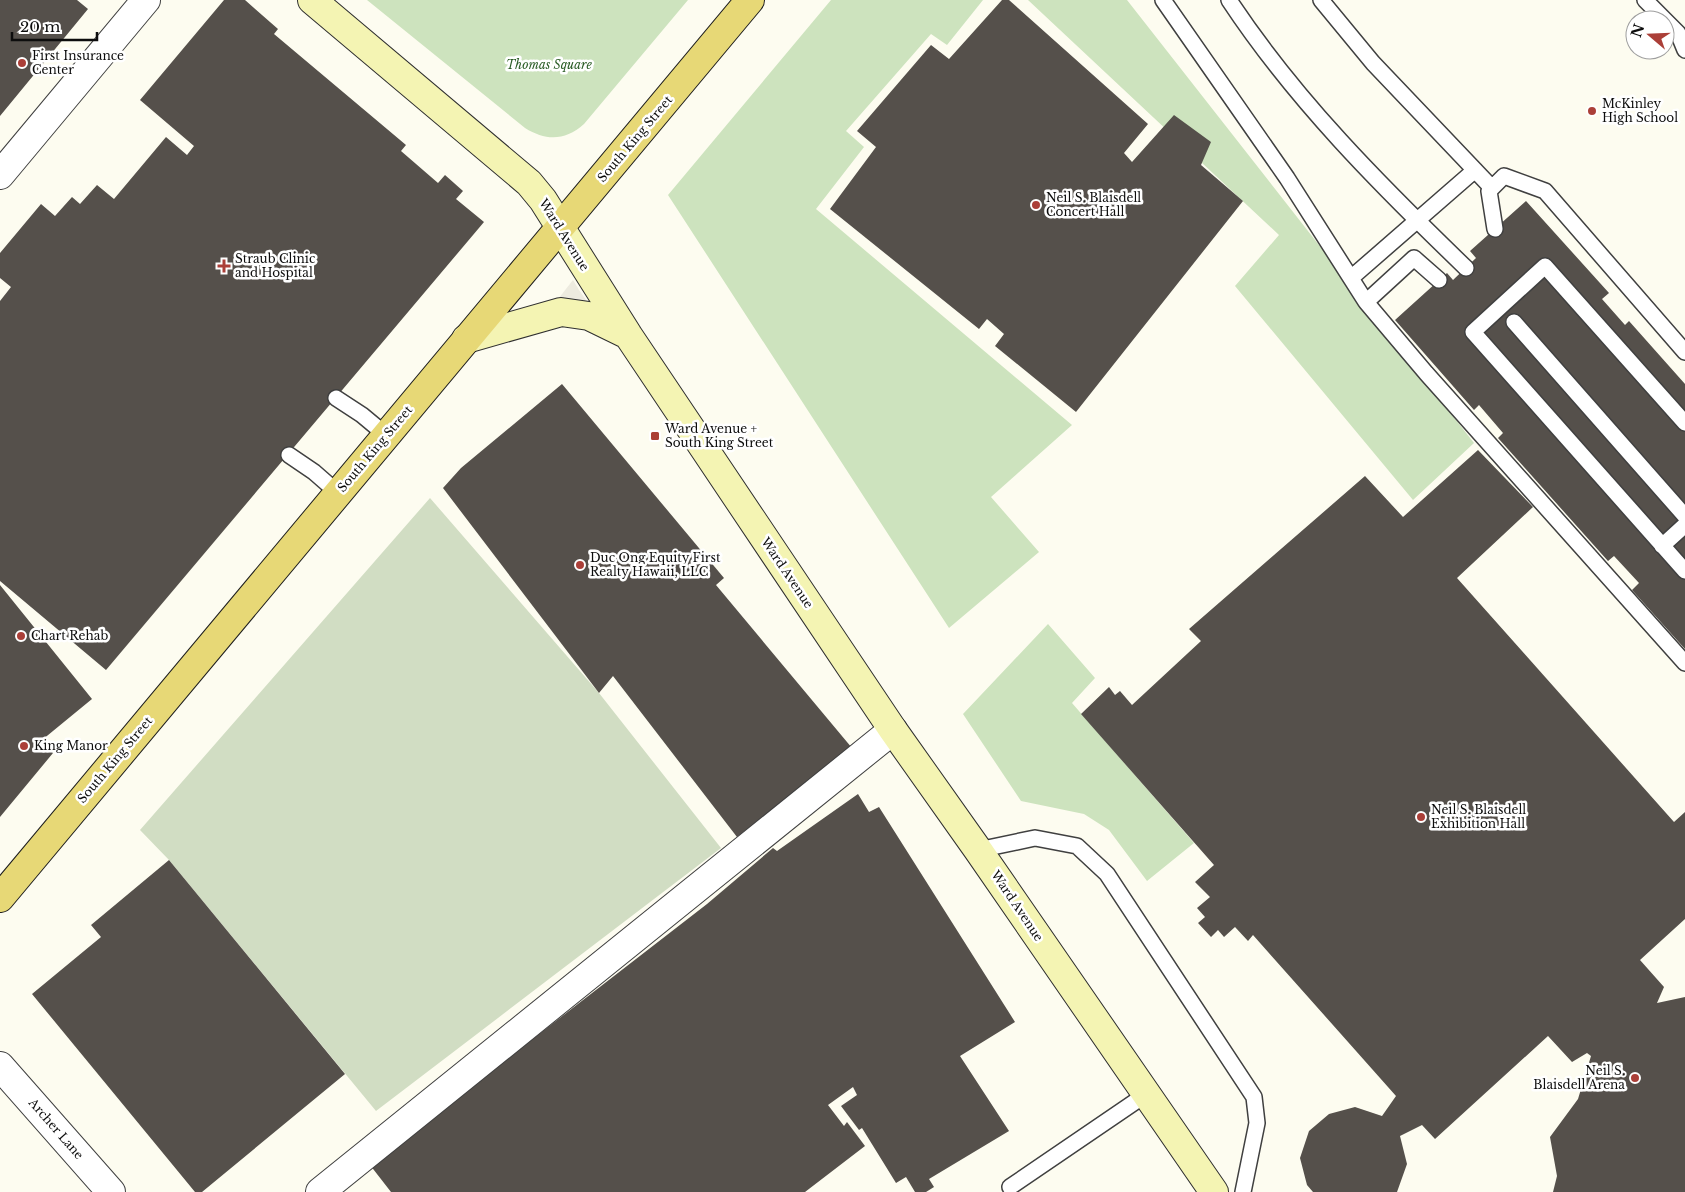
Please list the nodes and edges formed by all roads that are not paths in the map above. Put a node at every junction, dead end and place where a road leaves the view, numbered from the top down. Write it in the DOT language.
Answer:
graph roads {
  1 [pos="146,0"];
  2 [pos="312,0"];
  3 [pos="750,0"];
  4 [pos="1164,0"];
  5 [pos="1229,0"];
  6 [pos="1321,0"];
  7 [pos="1645,0"];
  8 [pos="1655,10"];
  9 [pos="1675,30"];
  10 [pos="1685,50"];
  11 [pos="1475,170"];
  12 [pos="0,175"];
  13 [pos="1492,188"];
  14 [pos="1417,220"];
  15 [pos="559,228"];
  16 [pos="1495,228"];
  17 [pos="1466,268"];
  18 [pos="1351,278"];
  19 [pos="1439,280"];
  20 [pos="1366,302"];
  21 [pos="1514,322"];
  22 [pos="628,335"];
  23 [pos="466,339"];
  24 [pos="1685,352"];
  25 [pos="336,398"];
  26 [pos="1685,423"];
  27 [pos="386,435"];
  28 [pos="289,455"];
  29 [pos="338,493"];
  30 [pos="1685,516"];
  31 [pos="1685,526"];
  32 [pos="1662,546"];
  33 [pos="1685,571"];
  34 [pos="1685,663"];
  35 [pos="893,730"];
  36 [pos="978,850"];
  37 [pos="0,898"];
  38 [pos="0,1066"];
  39 [pos="1145,1095"];
  40 [pos="1010,1187"];
  41 [pos="111,1192"];
  42 [pos="320,1192"];
  43 [pos="1214,1192"];
  44 [pos="1242,1192"];
  1 -- 12 [label="street"];
  2 -- 15 [label="main road, Ward Avenue"];
  3 -- 15 [label="main road, South King Street"];
  4 -- 18 [label="lane"];
  5 -- 14 [label="lane"];
  6 -- 11 [label="lane"];
  7 -- 8 [label="lane"];
  9 -- 10 [label="lane"];
  11 -- 13 [label="lane"];
  11 -- 14 [label="lane"];
  13 -- 16 [label="lane"];
  13 -- 24 [label="lane"];
  14 -- 17 [label="lane"];
  14 -- 18 [label="lane"];
  15 -- 22 [label="main road, Ward Avenue"];
  15 -- 23 [label="main road, South King Street"];
  18 -- 20 [label="lane"];
  19 -- 20 [label="lane"];
  20 -- 34 [label="lane"];
  21 -- 30 [label="lane"];
  22 -- 23 [label="main road"];
  22 -- 35 [label="main road, Ward Avenue"];
  23 -- 27 [label="main road, South King Street"];
  25 -- 27 [label="lane"];
  26 -- 32 [label="lane"];
  27 -- 29 [label="main road, South King Street"];
  28 -- 29 [label="lane"];
  29 -- 37 [label="main road, South King Street"];
  31 -- 32 [label="lane"];
  32 -- 33 [label="lane"];
  35 -- 36 [label="main road, Ward Avenue"];
  35 -- 42 [label="street"];
  36 -- 39 [label="main road, Ward Avenue"];
  36 -- 44 [label="lane"];
  38 -- 41 [label="street, Archer Lane"];
  39 -- 40 [label="lane"];
  39 -- 43 [label="main road, Ward Avenue"];
}
